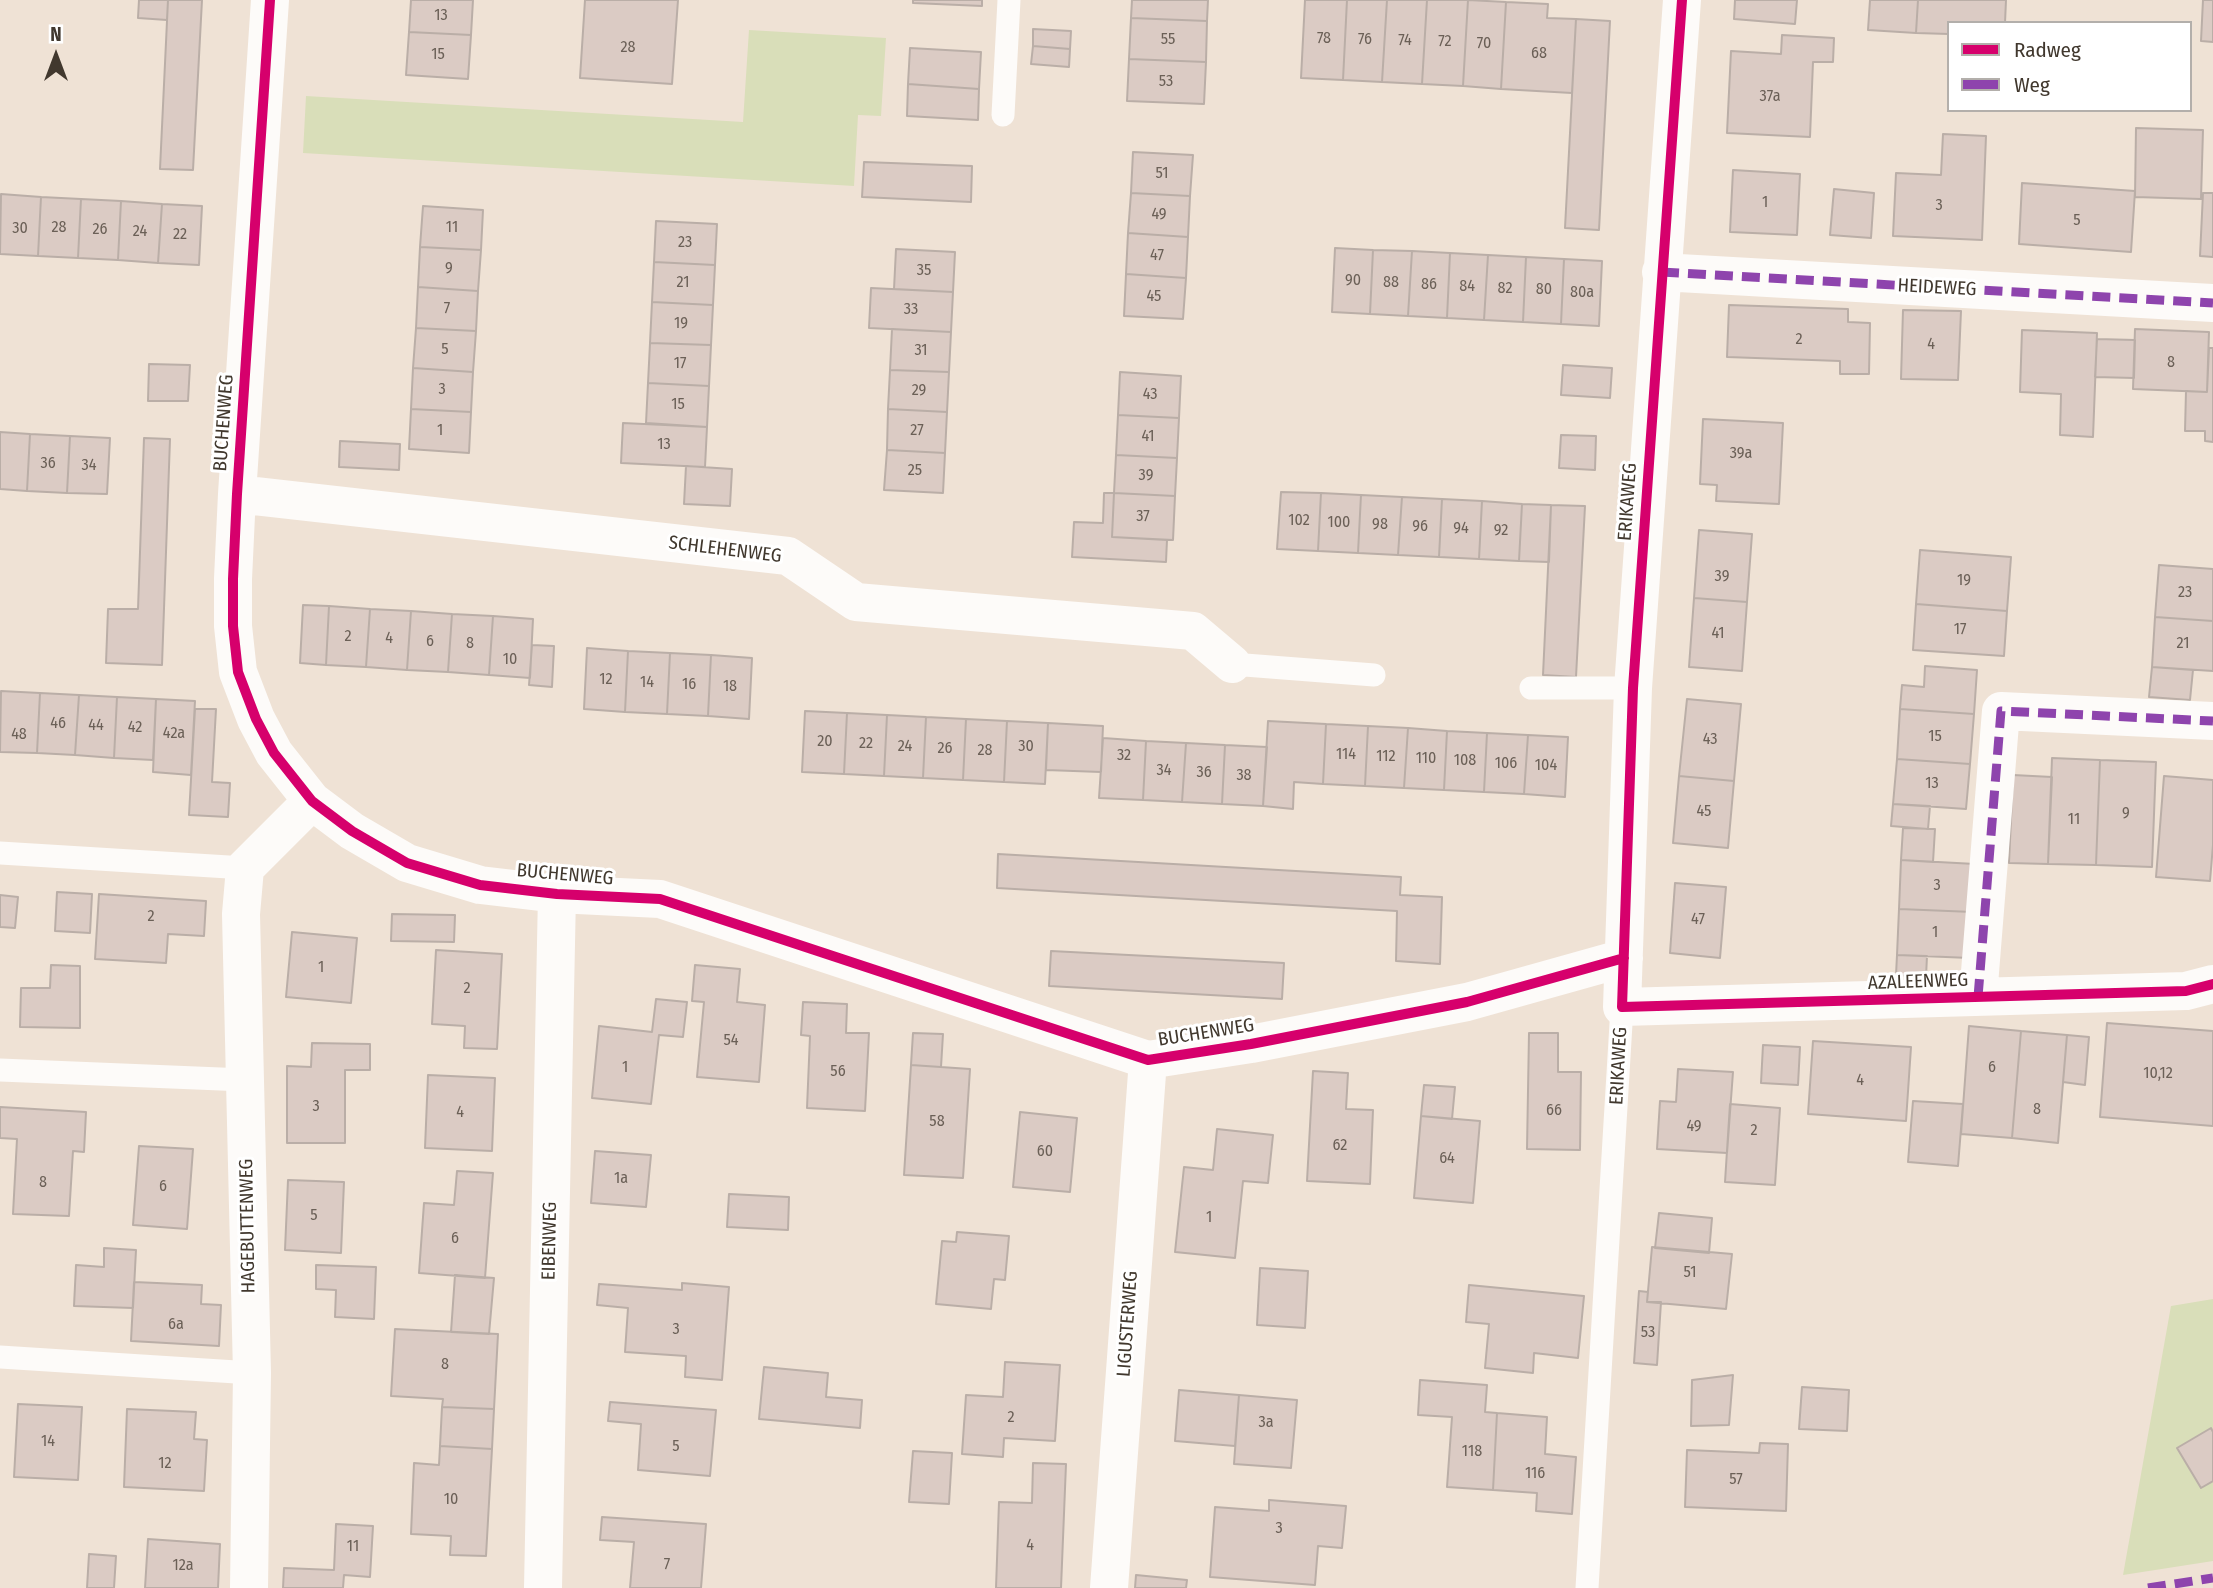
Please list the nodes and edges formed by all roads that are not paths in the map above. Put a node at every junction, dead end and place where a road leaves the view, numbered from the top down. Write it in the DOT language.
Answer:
graph roads {
  1 [pos="270,0"];
  2 [pos="1009,0"];
  3 [pos="1682,0"];
  4 [pos="1003,115"];
  5 [pos="1661,272"];
  6 [pos="2213,303"];
  7 [pos="237,494"];
  8 [pos="1231,664"];
  9 [pos="1374,675"];
  10 [pos="1531,688"];
  11 [pos="1633,688"];
  12 [pos="2213,721"];
  13 [pos="312,801"];
  14 [pos="0,853"];
  15 [pos="245,868"];
  16 [pos="557,894"];
  17 [pos="1624,958"];
  18 [pos="2213,984"];
  19 [pos="1978,997"];
  20 [pos="1622,1007"];
  21 [pos="1148,1060"];
  22 [pos="0,1070"];
  23 [pos="245,1080"];
  24 [pos="0,1357"];
  25 [pos="252,1373"];
  26 [pos="249,1588"];
  27 [pos="543,1588"];
  28 [pos="1109,1588"];
  29 [pos="1587,1588"];
  1 -- 7 [label="street, BUCHENWEG"];
  2 -- 4 [label="lane"];
  3 -- 5 [label="street, ERIKAWEG"];
  5 -- 6 [label="street, HEIDEWEG"];
  5 -- 11 [label="street, ERIKAWEG"];
  7 -- 8 [label="street, SCHLEHENWEG"];
  7 -- 13 [label="street, BUCHENWEG"];
  8 -- 9 [label="lane"];
  10 -- 11 [label="lane"];
  11 -- 17 [label="street, ERIKAWEG"];
  12 -- 19 [label="street, AZALEENWEG"];
  13 -- 15 [label="street"];
  13 -- 16 [label="street, BUCHENWEG"];
  14 -- 15 [label="lane"];
  15 -- 23 [label="street, HAGEBUTTENWEG"];
  16 -- 21 [label="street, BUCHENWEG"];
  16 -- 27 [label="street, EIBENWEG"];
  17 -- 20 [label="street, ERIKAWEG"];
  17 -- 21 [label="street, BUCHENWEG"];
  18 -- 19 [label="street, AZALEENWEG"];
  19 -- 20 [label="street, AZALEENWEG"];
  20 -- 29 [label="lane, ERIKAWEG"];
  21 -- 28 [label="street, LIGUSTERWEG"];
  22 -- 23 [label="lane"];
  23 -- 25 [label="street, HAGEBUTTENWEG"];
  24 -- 25 [label="lane"];
  25 -- 26 [label="street, HAGEBUTTENWEG"];
}
